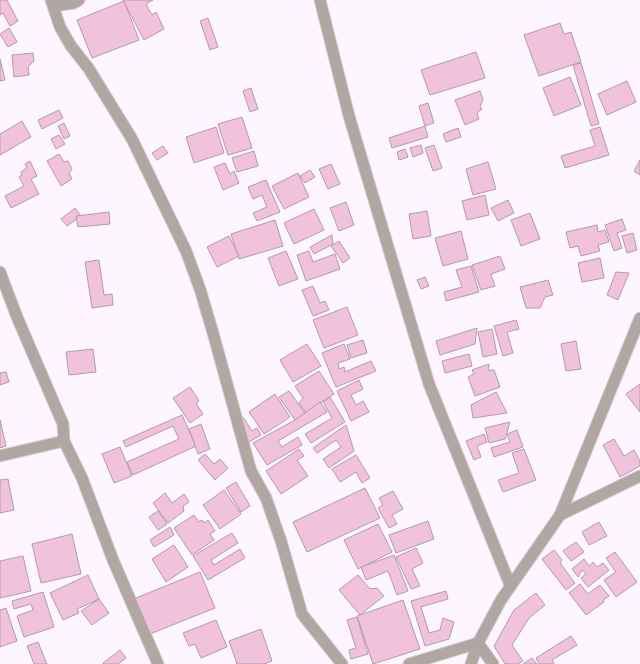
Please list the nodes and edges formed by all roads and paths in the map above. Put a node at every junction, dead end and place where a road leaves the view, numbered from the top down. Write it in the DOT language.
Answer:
graph roads {
  1 [pos="51,0"];
  2 [pos="56,0"];
  3 [pos="78,0"];
  4 [pos="320,0"];
  5 [pos="0,272"];
  6 [pos="640,318"];
  7 [pos="64,441"];
  8 [pos="0,456"];
  9 [pos="640,476"];
  10 [pos="560,516"];
  11 [pos="510,585"];
  12 [pos="478,643"];
  13 [pos="158,664"];
  14 [pos="342,664"];
  15 [pos="409,664"];
  16 [pos="471,664"];
  17 [pos="493,664"];
  1 -- 14 [label="street"];
  2 -- 3 [label="street"];
  4 -- 11 [label="street"];
  5 -- 7 [label="street"];
  6 -- 10 [label="street"];
  7 -- 8 [label="street"];
  7 -- 13 [label="street"];
  9 -- 10 [label="street"];
  10 -- 11 [label="street"];
  11 -- 12 [label="street"];
  12 -- 15 [label="street"];
  12 -- 16 [label="street"];
  12 -- 17 [label="street"];
}
